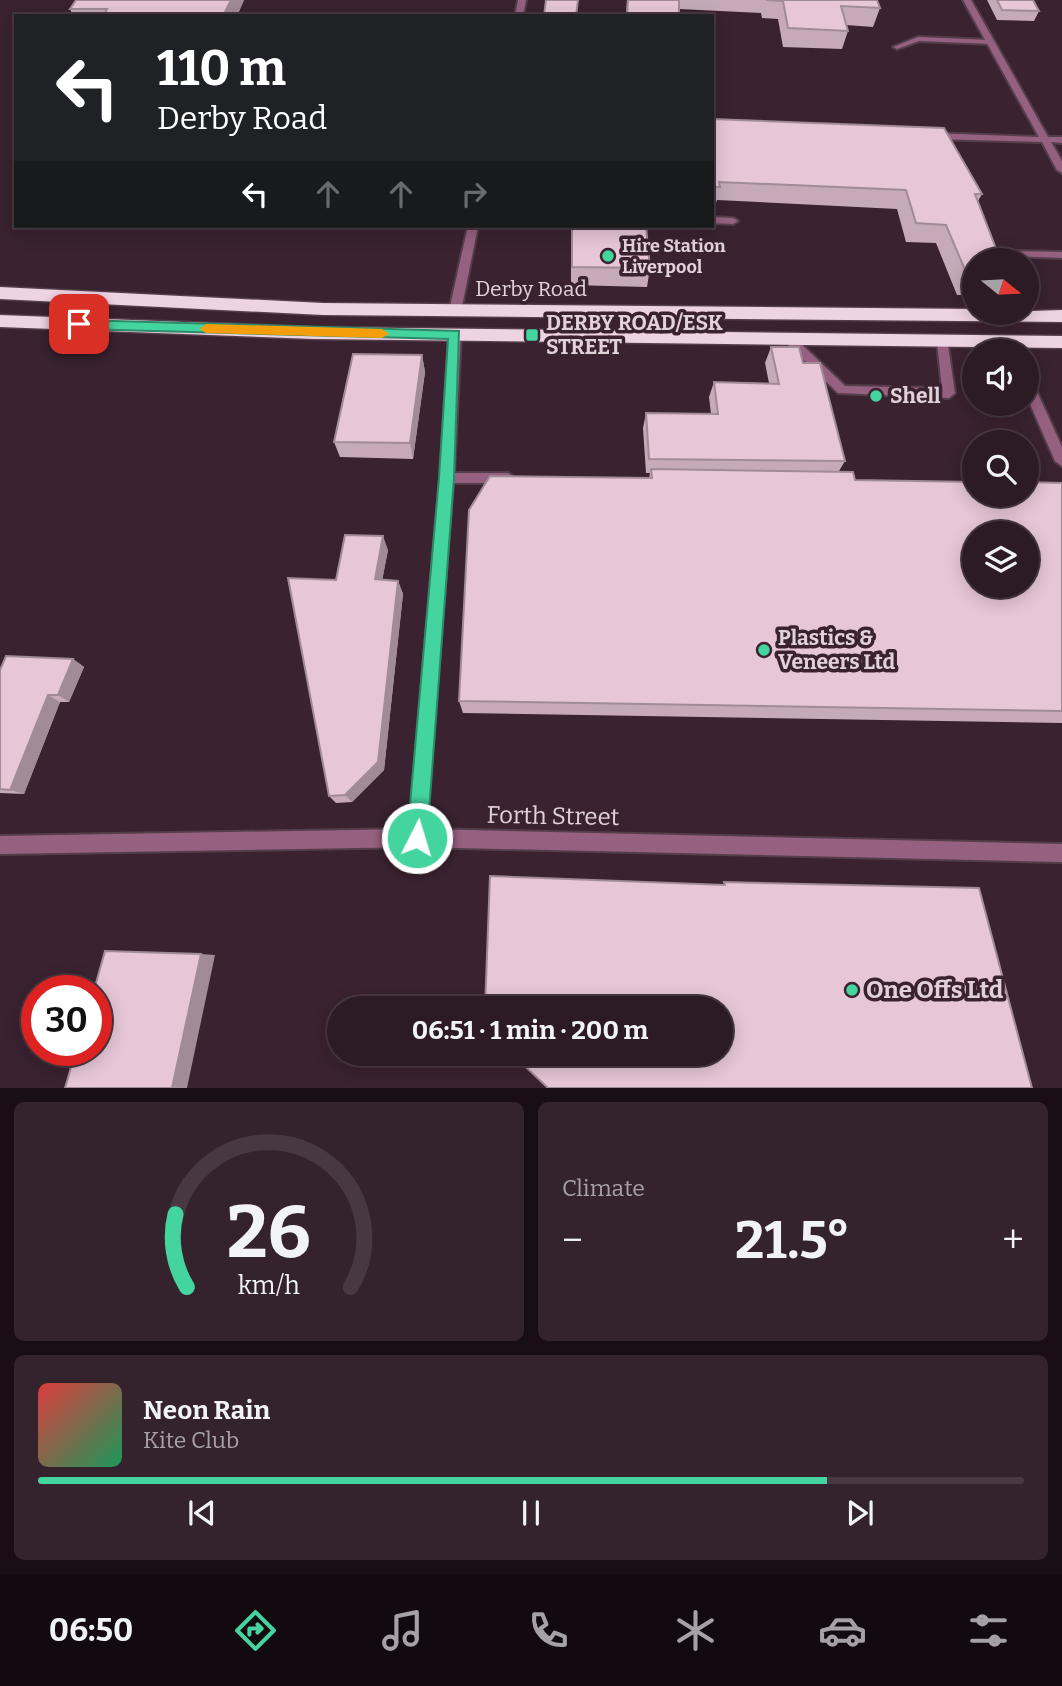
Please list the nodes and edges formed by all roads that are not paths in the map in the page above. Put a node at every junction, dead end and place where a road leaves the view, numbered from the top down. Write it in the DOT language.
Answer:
graph roads {
  1 [pos="968,0"];
  2 [pos="990,42"];
  3 [pos="897,47"];
  4 [pos="919,135"];
  5 [pos="1043,139"];
  6 [pos="1062,140"];
  7 [pos="1062,170"];
  8 [pos="714,220"];
  9 [pos="733,221"];
  10 [pos="473,228"];
  11 [pos="1040,255"];
  12 [pos="1062,255"];
  13 [pos="0,293"];
  14 [pos="455,311"];
  15 [pos="1062,316"];
  16 [pos="0,321"];
  17 [pos="455,335"];
  18 [pos="789,339"];
  19 [pos="943,342"];
  20 [pos="1062,342"];
  21 [pos="962,343"];
  22 [pos="1039,344"];
  23 [pos="1039,406"];
  24 [pos="1059,445"];
  25 [pos="1062,461"];
  26 [pos="447,478"];
  27 [pos="516,479"];
  28 [pos="417,838"];
  29 [pos="0,845"];
  30 [pos="1062,853"];
  1 -- 2 [label="street"];
  2 -- 3 [label="street"];
  2 -- 5 [label="street"];
  4 -- 5 [label="street"];
  5 -- 6 [label="street"];
  5 -- 7 [label="street"];
  8 -- 9 [label="street"];
  10 -- 14 [label="street"];
  11 -- 12 [label="street"];
  13 -- 14 [label="highway, Derby Road"];
  14 -- 15 [label="highway, Derby Road"];
  16 -- 17 [label="highway"];
  17 -- 18 [label="highway"];
  17 -- 26 [label="street"];
  18 -- 19 [label="highway"];
  18 -- 19 [label="street"];
  19 -- 21 [label="highway"];
  20 -- 22 [label="highway"];
  23 -- 24 [label="street"];
  24 -- 25 [label="street"];
  26 -- 27 [label="street"];
  26 -- 28 [label="street"];
  28 -- 29 [label="street, Forth Street"];
  28 -- 30 [label="street, Forth Street"];
}
